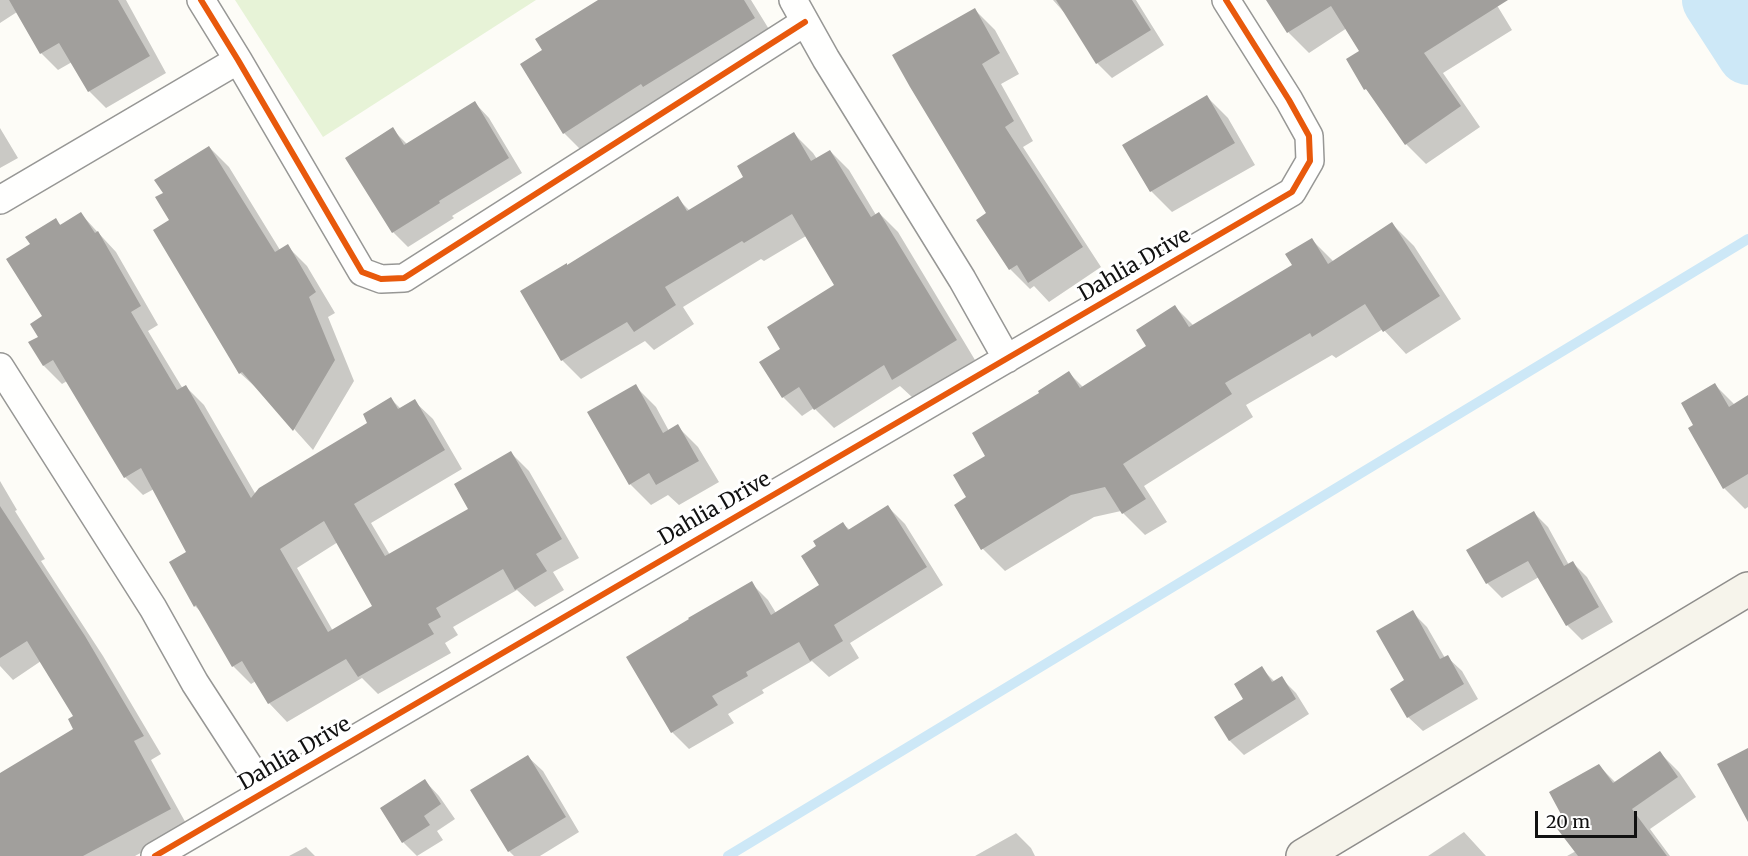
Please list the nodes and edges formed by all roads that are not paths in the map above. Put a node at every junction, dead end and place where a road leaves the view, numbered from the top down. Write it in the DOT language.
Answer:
graph roads {
  1 [pos="201,0"];
  2 [pos="1227,0"];
  3 [pos="799,11"];
  4 [pos="238,60"];
  5 [pos="0,200"];
  6 [pos="1007,359"];
  7 [pos="0,367"];
  8 [pos="1748,589"];
  9 [pos="265,791"];
  10 [pos="155,856"];
  11 [pos="1303,856"];
  1 -- 4 [label="street"];
  2 -- 6 [label="street, Dahlia Drive"];
  3 -- 4 [label="street"];
  3 -- 6 [label="street"];
  4 -- 5 [label="street"];
  6 -- 9 [label="street, Dahlia Drive"];
  7 -- 9 [label="street"];
  8 -- 11 [label="main road"];
  9 -- 10 [label="street, Dahlia Drive"];
}
